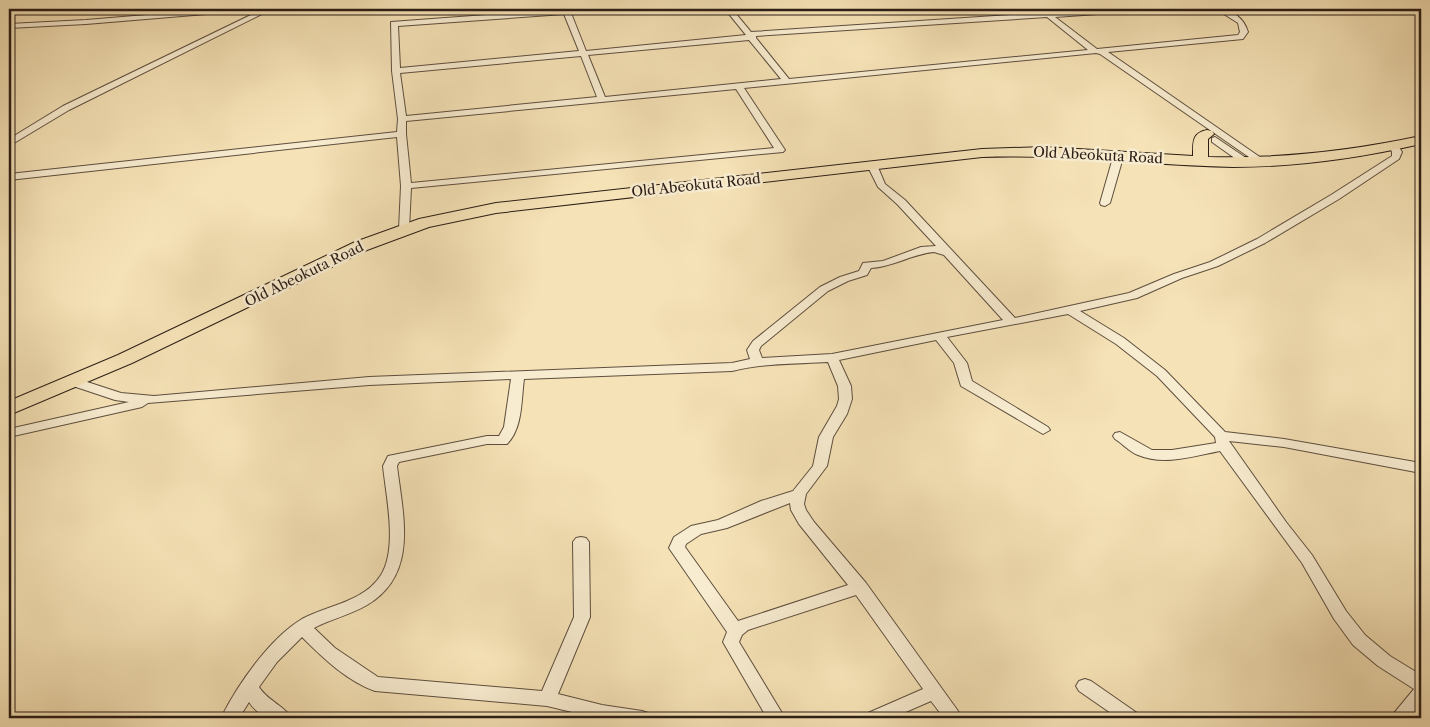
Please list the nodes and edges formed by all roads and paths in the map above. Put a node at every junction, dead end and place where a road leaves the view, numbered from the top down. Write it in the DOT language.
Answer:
graph roads {
  1 [pos="242,9"];
  2 [pos="268,9"];
  3 [pos="596,9"];
  4 [pos="728,9"];
  5 [pos="1039,9"];
  6 [pos="1140,9"];
  7 [pos="1220,9"];
  8 [pos="567,11"];
  9 [pos="1048,15"];
  10 [pos="9,26"];
  11 [pos="751,35"];
  12 [pos="1097,52"];
  13 [pos="583,53"];
  14 [pos="396,71"];
  15 [pos="787,81"];
  16 [pos="738,86"];
  17 [pos="602,100"];
  18 [pos="402,119"];
  19 [pos="401,134"];
  20 [pos="1214,134"];
  21 [pos="1421,140"];
  22 [pos="9,143"];
  23 [pos="1394,146"];
  24 [pos="1119,154"];
  25 [pos="1200,161"];
  26 [pos="1254,162"];
  27 [pos="872,165"];
  28 [pos="9,177"];
  29 [pos="406,186"];
  30 [pos="1106,202"];
  31 [pos="404,229"];
  32 [pos="946,252"];
  33 [pos="1070,310"];
  34 [pos="1012,322"];
  35 [pos="938,336"];
  36 [pos="832,358"];
  37 [pos="757,361"];
  38 [pos="518,376"];
  39 [pos="74,382"];
  40 [pos="154,400"];
  41 [pos="9,409"];
  42 [pos="1043,430"];
  43 [pos="9,433"];
  44 [pos="1120,436"];
  45 [pos="1223,441"];
  46 [pos="1421,468"];
  47 [pos="798,495"];
  48 [pos="581,542"];
  49 [pos="860,587"];
  50 [pos="303,627"];
  51 [pos="736,631"];
  52 [pos="1421,684"];
  53 [pos="1085,686"];
  54 [pos="249,687"];
  55 [pos="934,692"];
  56 [pos="1421,693"];
  57 [pos="547,699"];
  58 [pos="230,718"];
  59 [pos="282,718"];
  60 [pos="642,718"];
  61 [pos="776,718"];
  62 [pos="874,718"];
  63 [pos="954,718"];
  64 [pos="1130,718"];
  65 [pos="1399,718"];
  1 -- 10 [label="street"];
  2 -- 22 [label="street"];
  3 -- 8 [label="street"];
  4 -- 11 [label="street"];
  5 -- 9 [label="street"];
  6 -- 9 [label="street"];
  7 -- 12 [label="street"];
  8 -- 13 [label="street"];
  8 -- 14 [label="street"];
  9 -- 11 [label="street"];
  9 -- 12 [label="street"];
  11 -- 13 [label="street"];
  11 -- 15 [label="street"];
  12 -- 15 [label="street"];
  12 -- 20 [label="street"];
  12 -- 20 [label="street"];
  13 -- 14 [label="street"];
  13 -- 17 [label="street"];
  14 -- 18 [label="street"];
  15 -- 16 [label="street"];
  16 -- 17 [label="street"];
  16 -- 29 [label="street"];
  17 -- 18 [label="street"];
  18 -- 19 [label="street"];
  19 -- 28 [label="street"];
  19 -- 29 [label="street"];
  20 -- 25 [label="highway"];
  20 -- 26 [label="street"];
  20 -- 26 [label="street"];
  21 -- 23 [label="highway, Old Abeokuta Road"];
  23 -- 26 [label="highway, Old Abeokuta Road"];
  23 -- 33 [label="street"];
  24 -- 25 [label="highway, Old Abeokuta Road"];
  24 -- 27 [label="highway, Old Abeokuta Road"];
  24 -- 30 [label="street"];
  25 -- 26 [label="highway, Old Abeokuta Road"];
  27 -- 31 [label="highway, Old Abeokuta Road"];
  27 -- 32 [label="street"];
  29 -- 31 [label="street"];
  31 -- 39 [label="highway, Old Abeokuta Road"];
  32 -- 34 [label="street"];
  32 -- 37 [label="street"];
  33 -- 34 [label="street"];
  33 -- 45 [label="street"];
  34 -- 35 [label="street"];
  35 -- 36 [label="street"];
  35 -- 42 [label="street"];
  36 -- 37 [label="street"];
  36 -- 47 [label="street"];
  37 -- 38 [label="street"];
  38 -- 40 [label="street"];
  38 -- 50 [label="street"];
  39 -- 40 [label="street"];
  39 -- 41 [label="highway, Old Abeokuta Road"];
  40 -- 43 [label="street"];
  44 -- 45 [label="street"];
  45 -- 46 [label="street"];
  45 -- 52 [label="street"];
  47 -- 49 [label="street"];
  47 -- 51 [label="street"];
  48 -- 57 [label="street"];
  49 -- 51 [label="street"];
  49 -- 55 [label="street"];
  50 -- 54 [label="street"];
  50 -- 57 [label="street"];
  51 -- 61 [label="street"];
  53 -- 64 [label="street"];
  54 -- 58 [label="street"];
  54 -- 59 [label="street"];
  55 -- 62 [label="street"];
  55 -- 63 [label="street"];
  56 -- 65 [label="street"];
  57 -- 60 [label="street"];
}
